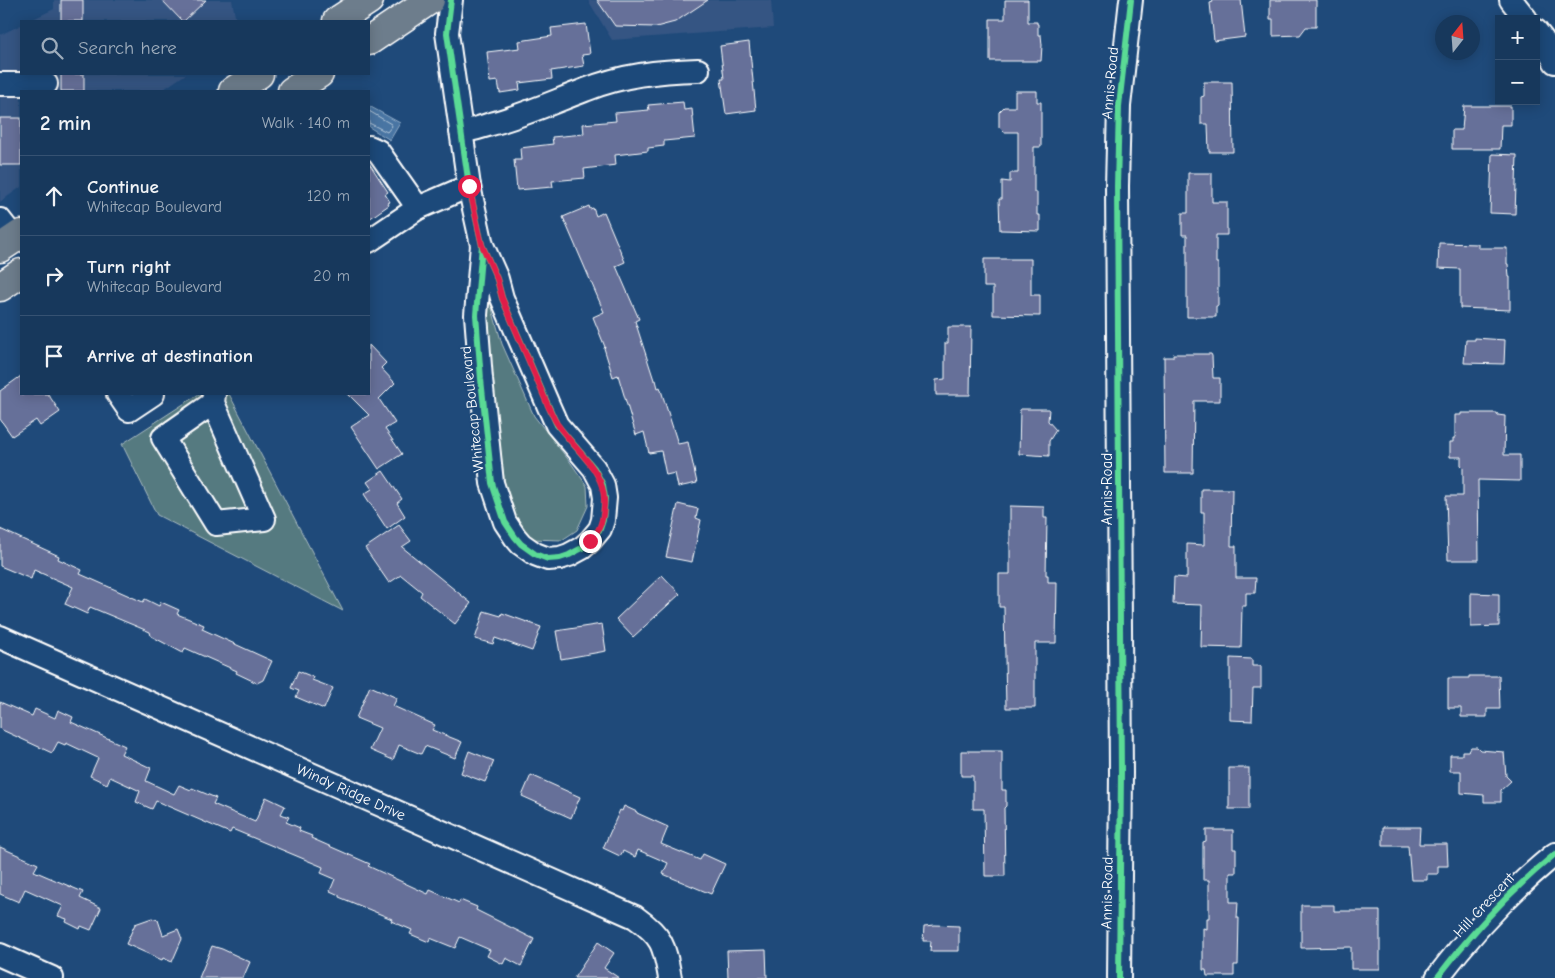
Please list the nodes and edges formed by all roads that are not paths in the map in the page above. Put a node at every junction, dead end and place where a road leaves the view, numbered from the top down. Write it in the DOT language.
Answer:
graph roads {
  1 [pos="368,0"];
  2 [pos="430,0"];
  3 [pos="451,0"];
  4 [pos="1131,0"];
  5 [pos="1511,0"];
  6 [pos="1523,15"];
  7 [pos="338,20"];
  8 [pos="1540,36"];
  9 [pos="370,39"];
  10 [pos="1555,62"];
  11 [pos="698,70"];
  12 [pos="257,75"];
  13 [pos="316,75"];
  14 [pos="0,84"];
  15 [pos="46,84"];
  16 [pos="235,90"];
  17 [pos="294,90"];
  18 [pos="461,130"];
  19 [pos="370,147"];
  20 [pos="469,186"];
  21 [pos="418,208"];
  22 [pos="370,240"];
  23 [pos="482,245"];
  24 [pos="20,274"];
  25 [pos="0,287"];
  26 [pos="119,395"];
  27 [pos="152,395"];
  28 [pos="214,398"];
  29 [pos="0,637"];
  30 [pos="1555,854"];
  31 [pos="0,955"];
  32 [pos="52,978"];
  33 [pos="670,978"];
  34 [pos="1119,978"];
  35 [pos="1436,978"];
  1 -- 7 [label="main road"];
  2 -- 9 [label="main road"];
  3 -- 18 [label="street, Whitecap Boulevard"];
  4 -- 34 [label="street, Annis Road"];
  5 -- 6 [label="street"];
  8 -- 10 [label="street"];
  11 -- 18 [label="street"];
  12 -- 16 [label="main road"];
  13 -- 17 [label="main road"];
  14 -- 15 [label="street"];
  18 -- 20 [label="street, Whitecap Boulevard"];
  19 -- 21 [label="street"];
  20 -- 21 [label="street"];
  20 -- 23 [label="street, Whitecap Boulevard"];
  21 -- 22 [label="street"];
  23 -- 23 [label="street, Whitecap Boulevard"];
  24 -- 25 [label="main road"];
  26 -- 27 [label="street"];
  28 -- 28 [label="street"];
  29 -- 33 [label="street, Windy Ridge Drive"];
  30 -- 35 [label="street, Hill Crescent"];
  31 -- 32 [label="street"];
}
